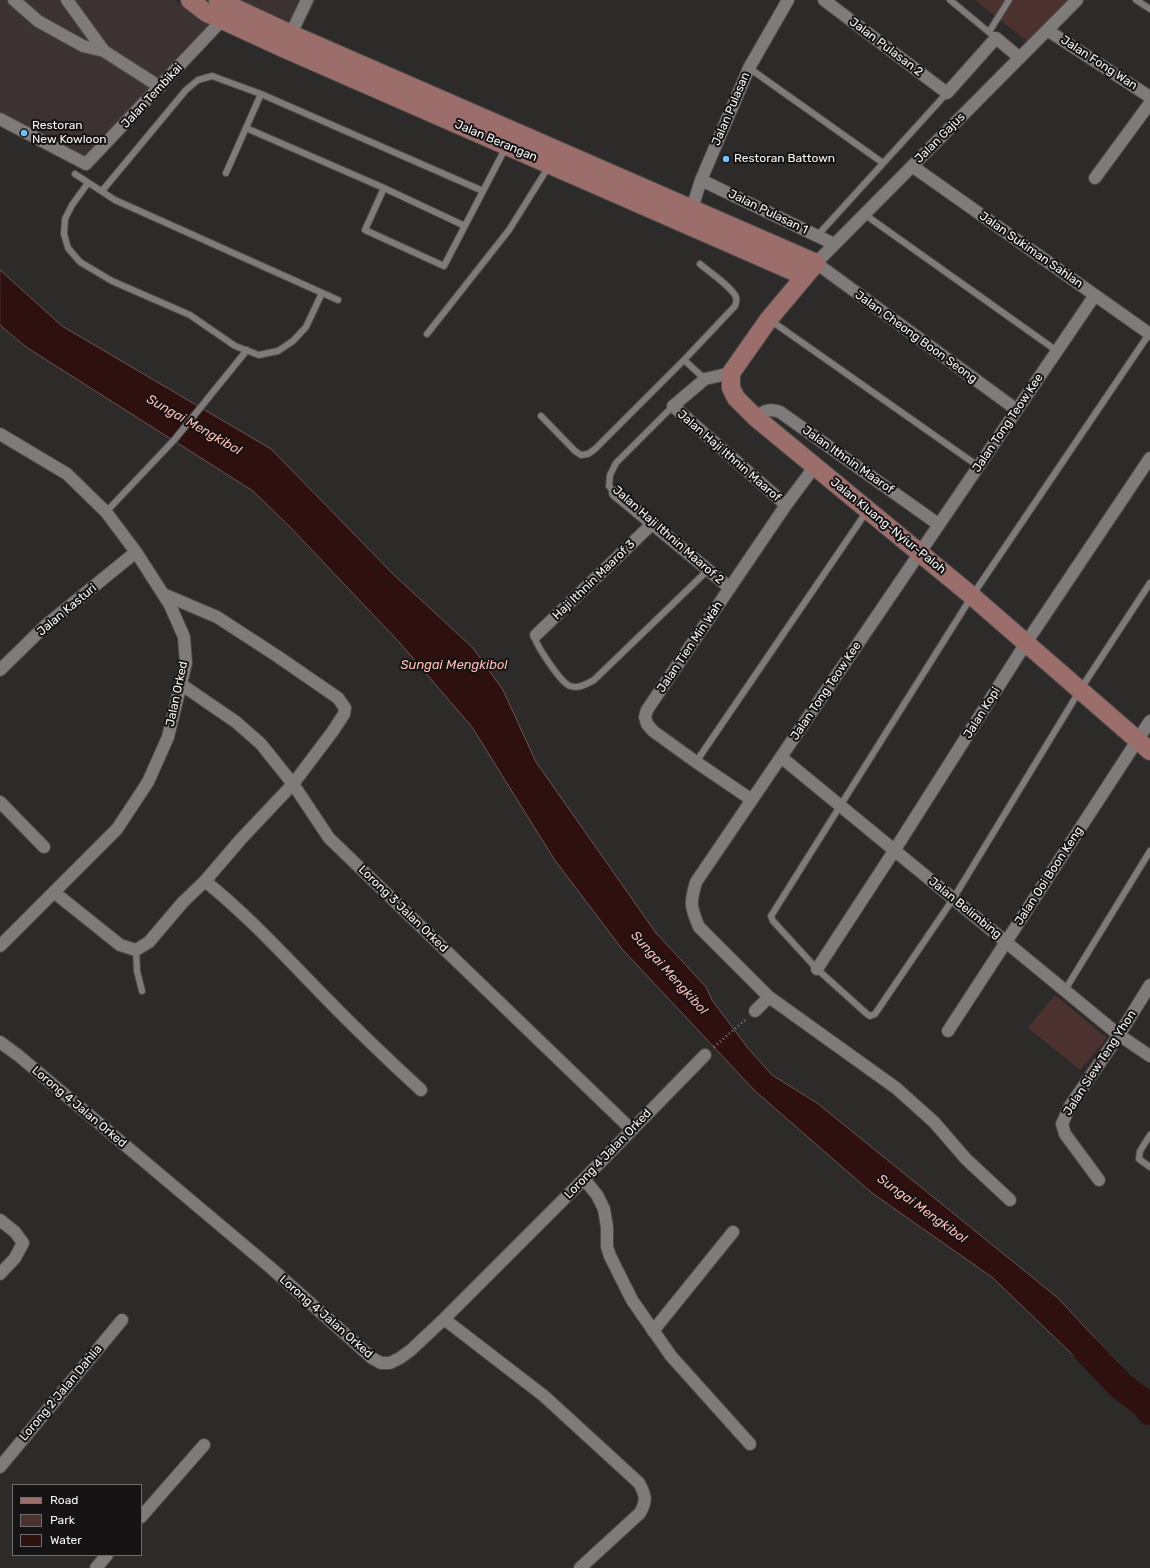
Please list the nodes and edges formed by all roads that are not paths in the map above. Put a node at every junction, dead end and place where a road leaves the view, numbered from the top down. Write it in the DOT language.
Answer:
graph roads {
  1 [pos="14,0"];
  2 [pos="68,0"];
  3 [pos="190,0"];
  4 [pos="307,0"];
  5 [pos="788,0"];
  6 [pos="824,0"];
  7 [pos="950,0"];
  8 [pos="1009,0"];
  9 [pos="1078,0"];
  10 [pos="1136,0"];
  11 [pos="224,9"];
  12 [pos="1150,9"];
  13 [pos="1047,30"];
  14 [pos="993,35"];
  15 [pos="287,41"];
  16 [pos="104,51"];
  17 [pos="1020,58"];
  18 [pos="749,68"];
  19 [pos="160,87"];
  20 [pos="947,93"];
  21 [pos="261,94"];
  22 [pos="1150,97"];
  23 [pos="1150,103"];
  24 [pos="0,119"];
  25 [pos="246,128"];
  26 [pos="510,138"];
  27 [pos="554,157"];
  28 [pos="883,163"];
  29 [pos="912,166"];
  30 [pos="226,173"];
  31 [pos="75,174"];
  32 [pos="1095,178"];
  33 [pos="701,180"];
  34 [pos="88,183"];
  35 [pos="384,188"];
  36 [pos="102,191"];
  37 [pos="483,191"];
  38 [pos="864,214"];
  39 [pos="689,216"];
  40 [pos="465,226"];
  41 [pos="817,236"];
  42 [pos="834,244"];
  43 [pos="700,264"];
  44 [pos="810,270"];
  45 [pos="322,293"];
  46 [pos="1095,296"];
  47 [pos="338,300"];
  48 [pos="769,319"];
  49 [pos="427,334"];
  50 [pos="1150,334"];
  51 [pos="247,350"];
  52 [pos="1057,351"];
  53 [pos="684,360"];
  54 [pos="731,374"];
  55 [pos="704,379"];
  56 [pos="672,406"];
  57 [pos="1017,410"];
  58 [pos="541,416"];
  59 [pos="755,417"];
  60 [pos="0,434"];
  61 [pos="1150,458"];
  62 [pos="815,466"];
  63 [pos="978,466"];
  64 [pos="615,493"];
  65 [pos="786,505"];
  66 [pos="868,510"];
  67 [pos="106,512"];
  68 [pos="652,524"];
  69 [pos="938,524"];
  70 [pos="136,552"];
  71 [pos="920,552"];
  72 [pos="708,570"];
  73 [pos="1150,583"];
  74 [pos="730,588"];
  75 [pos="163,594"];
  76 [pos="972,596"];
  77 [pos="536,635"];
  78 [pos="1026,643"];
  79 [pos="0,670"];
  80 [pos="182,685"];
  81 [pos="1080,690"];
  82 [pos="1150,721"];
  83 [pos="1144,745"];
  84 [pos="781,757"];
  85 [pos="696,762"];
  86 [pos="293,784"];
  87 [pos="752,800"];
  88 [pos="0,802"];
  89 [pos="841,807"];
  90 [pos="44,847"];
  91 [pos="894,851"];
  92 [pos="1150,851"];
  93 [pos="205,882"];
  94 [pos="54,893"];
  95 [pos="953,899"];
  96 [pos="1006,941"];
  97 [pos="0,946"];
  98 [pos="136,950"];
  99 [pos="816,969"];
  100 [pos="1150,985"];
  101 [pos="1064,990"];
  102 [pos="142,991"];
  103 [pos="769,997"];
  104 [pos="755,1011"];
  105 [pos="948,1031"];
  106 [pos="1119,1035"];
  107 [pos="0,1042"];
  108 [pos="705,1055"];
  109 [pos="1150,1056"];
  110 [pos="421,1090"];
  111 [pos="632,1130"];
  112 [pos="1150,1135"];
  113 [pos="1150,1167"];
  114 [pos="584,1179"];
  115 [pos="1099,1180"];
  116 [pos="1010,1200"];
  117 [pos="0,1220"];
  118 [pos="733,1232"];
  119 [pos="0,1274"];
  120 [pos="444,1319"];
  121 [pos="122,1320"];
  122 [pos="653,1331"];
  123 [pos="750,1444"];
  124 [pos="204,1445"];
  125 [pos="0,1466"];
  126 [pos="142,1516"];
  127 [pos="106,1556"];
  128 [pos="96,1568"];
  129 [pos="580,1568"];
  1 -- 16 [label="street"];
  2 -- 16 [label="street"];
  3 -- 11 [label="street, Jalan Berangan"];
  4 -- 15 [label="street"];
  5 -- 18 [label="street, Jalan Pulasan"];
  6 -- 20 [label="street, Jalan Pulasan 2"];
  7 -- 14 [label="lane"];
  8 -- 14 [label="lane"];
  9 -- 13 [label="street, Jalan Gajus"];
  10 -- 12 [label="lane"];
  11 -- 15 [label="street, Jalan Berangan"];
  11 -- 19 [label="street, Jalan Tembikai"];
  13 -- 17 [label="street, Jalan Gajus"];
  13 -- 22 [label="street, Jalan Fong Wan"];
  14 -- 17 [label="street"];
  14 -- 20 [label="street"];
  15 -- 26 [label="street, Jalan Berangan"];
  16 -- 19 [label="street"];
  17 -- 29 [label="street, Jalan Gajus"];
  18 -- 28 [label="lane"];
  18 -- 33 [label="street, Jalan Pulasan"];
  19 -- 24 [label="street, Jalan Tembikai"];
  20 -- 28 [label="lane"];
  21 -- 25 [label="lane"];
  21 -- 36 [label="lane"];
  21 -- 37 [label="lane"];
  23 -- 32 [label="street"];
  25 -- 30 [label="lane"];
  25 -- 35 [label="lane"];
  26 -- 27 [label="street, Jalan Berangan"];
  26 -- 37 [label="lane"];
  27 -- 39 [label="street, Jalan Berangan"];
  27 -- 49 [label="lane"];
  28 -- 41 [label="lane"];
  29 -- 38 [label="street, Jalan Gajus"];
  29 -- 46 [label="street, Jalan Sukiman Sahlan"];
  31 -- 34 [label="lane"];
  33 -- 39 [label="street, Jalan Pulasan"];
  33 -- 41 [label="street, Jalan Pulasan 1"];
  34 -- 36 [label="lane"];
  34 -- 51 [label="lane"];
  35 -- 40 [label="lane"];
  35 -- 40 [label="lane"];
  36 -- 45 [label="lane"];
  37 -- 40 [label="lane"];
  38 -- 42 [label="street, Jalan Gajus"];
  38 -- 52 [label="lane"];
  39 -- 44 [label="street, Jalan Berangan"];
  41 -- 42 [label="street, Jalan Pulasan 1"];
  42 -- 44 [label="street, Jalan Gajus"];
  43 -- 53 [label="lane"];
  44 -- 48 [label="street"];
  44 -- 57 [label="street, Jalan Cheong Boon Seong"];
  45 -- 47 [label="lane"];
  45 -- 51 [label="lane"];
  46 -- 50 [label="street, Jalan Sukiman Sahlan"];
  46 -- 52 [label="street, Jalan Tong Teow Kee"];
  48 -- 54 [label="street"];
  48 -- 63 [label="lane"];
  50 -- 76 [label="lane"];
  51 -- 67 [label="lane"];
  52 -- 57 [label="street, Jalan Tong Teow Kee"];
  53 -- 55 [label="lane"];
  53 -- 58 [label="lane"];
  54 -- 55 [label="street, Jalan Haji Ithnin Maarof 2"];
  54 -- 59 [label="street, Jalan Kluang-Nyiur-Paloh"];
  55 -- 56 [label="street, Jalan Haji Ithnin Maarof 2"];
  56 -- 64 [label="lane, Jalan Haji Ithnin Maarof 2"];
  56 -- 65 [label="street, Jalan Haji Ithnin Maarof"];
  57 -- 63 [label="street, Jalan Tong Teow Kee"];
  59 -- 62 [label="street, Jalan Kluang-Nyiur-Paloh"];
  59 -- 69 [label="street, Jalan Ithnin Maarof"];
  60 -- 67 [label="street, Jalan Orked"];
  61 -- 78 [label="street, Jalan Kopi"];
  62 -- 65 [label="street, Jalan Tien Min Wah"];
  62 -- 66 [label="street, Jalan Kluang-Nyiur-Paloh"];
  63 -- 69 [label="street, Jalan Tong Teow Kee"];
  64 -- 68 [label="street, Jalan Haji Ithnin Maarof 2"];
  65 -- 74 [label="street, Jalan Tien Min Wah"];
  66 -- 71 [label="street, Jalan Kluang-Nyiur-Paloh"];
  66 -- 85 [label="lane"];
  67 -- 70 [label="street, Jalan Orked"];
  68 -- 72 [label="street, Jalan Haji Ithnin Maarof 2"];
  68 -- 77 [label="street, Haji Ithnin Maarof 3"];
  69 -- 71 [label="street, Jalan Tong Teow Kee"];
  70 -- 75 [label="street, Jalan Orked"];
  70 -- 79 [label="street, Jalan Kasturi"];
  71 -- 76 [label="street, Jalan Kluang-Nyiur-Paloh"];
  71 -- 84 [label="street, Jalan Tong Teow Kee"];
  72 -- 74 [label="street, Jalan Haji Ithnin Maarof 2"];
  72 -- 77 [label="lane"];
  73 -- 81 [label="lane"];
  74 -- 85 [label="street, Jalan Tien Min Wah"];
  75 -- 80 [label="street, Jalan Orked"];
  75 -- 86 [label="street"];
  76 -- 78 [label="street, Jalan Kluang-Nyiur-Paloh"];
  76 -- 89 [label="lane"];
  78 -- 81 [label="street, Jalan Kluang-Nyiur-Paloh"];
  78 -- 91 [label="street, Jalan Kopi"];
  80 -- 86 [label="street, Lorong 3 Jalan Orked"];
  80 -- 94 [label="street, Jalan Orked"];
  81 -- 83 [label="street, Jalan Kluang-Nyiur-Paloh"];
  81 -- 95 [label="lane"];
  82 -- 83 [label="street, Jalan Ooi Boon Keng"];
  83 -- 96 [label="street, Jalan Ooi Boon Keng"];
  84 -- 87 [label="street, Jalan Tong Teow Kee"];
  84 -- 89 [label="street, Jalan Belimbing"];
  85 -- 87 [label="street, Jalan Tien Min Wah"];
  86 -- 93 [label="street"];
  86 -- 111 [label="street, Lorong 3 Jalan Orked"];
  87 -- 103 [label="street, Jalan Tong Teow Kee"];
  88 -- 90 [label="street"];
  89 -- 91 [label="street, Jalan Belimbing"];
  89 -- 99 [label="lane"];
  91 -- 95 [label="street, Jalan Belimbing"];
  91 -- 99 [label="street, Jalan Kopi"];
  92 -- 101 [label="lane"];
  93 -- 98 [label="street"];
  93 -- 110 [label="street"];
  94 -- 97 [label="street, Jalan Orked"];
  94 -- 98 [label="street"];
  95 -- 96 [label="street, Jalan Belimbing"];
  95 -- 99 [label="lane"];
  96 -- 101 [label="street, Jalan Belimbing"];
  96 -- 105 [label="street, Jalan Ooi Boon Keng"];
  98 -- 102 [label="lane"];
  100 -- 106 [label="street, Jalan Siew Teng Yhon"];
  101 -- 106 [label="street, Jalan Belimbing"];
  103 -- 104 [label="street"];
  103 -- 116 [label="street, Jalan Tong Teow Kee"];
  106 -- 109 [label="street, Jalan Belimbing"];
  106 -- 115 [label="street, Jalan Siew Teng Yhon"];
  107 -- 120 [label="street, Lorong 4 Jalan Orked"];
  108 -- 111 [label="street, Lorong 4 Jalan Orked"];
  111 -- 114 [label="street, Lorong 4 Jalan Orked"];
  112 -- 113 [label="lane"];
  114 -- 120 [label="street, Lorong 4 Jalan Orked"];
  114 -- 122 [label="street"];
  117 -- 119 [label="street"];
  118 -- 122 [label="street"];
  120 -- 129 [label="street"];
  121 -- 125 [label="street, Lorong 2 Jalan Dahlia"];
  122 -- 123 [label="street"];
  124 -- 126 [label="street"];
  127 -- 128 [label="street"];
}
